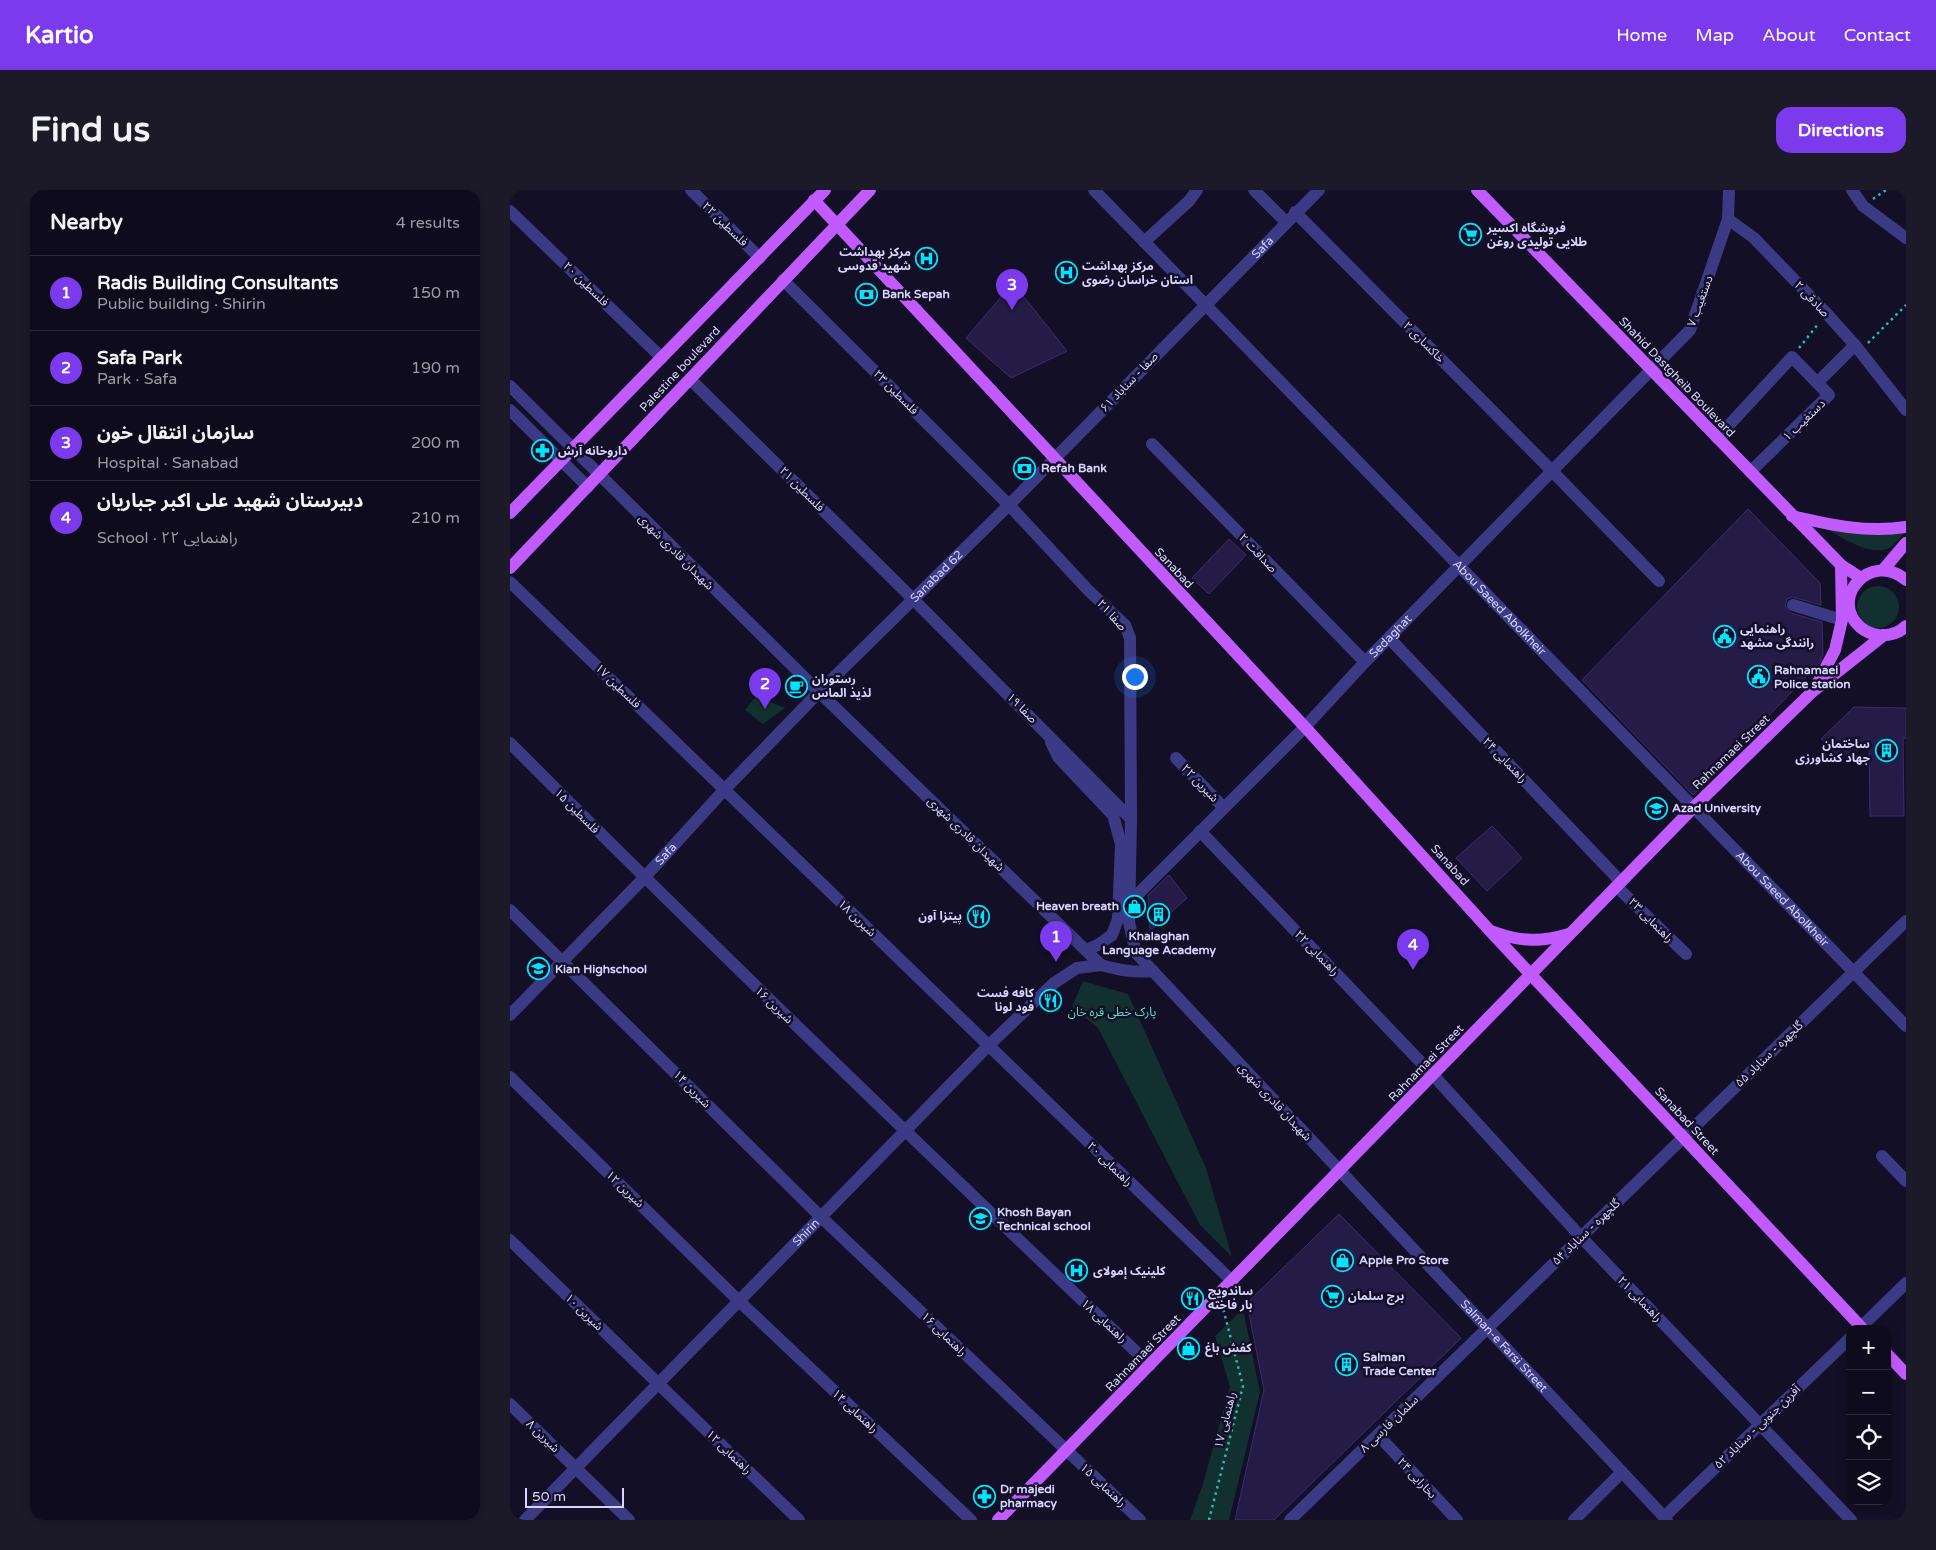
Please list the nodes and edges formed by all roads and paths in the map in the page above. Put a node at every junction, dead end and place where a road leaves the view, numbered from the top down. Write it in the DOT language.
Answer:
graph roads {
  1 [pos="691,190"];
  2 [pos="825,190"];
  3 [pos="870,190"];
  4 [pos="1094,190"];
  5 [pos="1197,190"];
  6 [pos="1254,190"];
  7 [pos="1318,190"];
  8 [pos="1477,190"];
  9 [pos="1728,190"];
  10 [pos="1852,190"];
  11 [pos="814,200"];
  12 [pos="510,211"];
  13 [pos="1291,217"];
  14 [pos="1728,219"];
  15 [pos="837,224"];
  16 [pos="1906,238"];
  17 [pos="1144,242"];
  18 [pos="760,258"];
  19 [pos="783,280"];
  20 [pos="1204,304"];
  21 [pos="1906,305"];
  22 [pos="1826,314"];
  23 [pos="1857,348"];
  24 [pos="1792,357"];
  25 [pos="662,358"];
  26 [pos="1651,370"];
  27 [pos="690,379"];
  28 [pos="1818,382"];
  29 [pos="510,386"];
  30 [pos="510,410"];
  31 [pos="1906,410"];
  32 [pos="1717,438"];
  33 [pos="1152,444"];
  34 [pos="573,448"];
  35 [pos="1054,459"];
  36 [pos="561,461"];
  37 [pos="1552,471"];
  38 [pos="1750,472"];
  39 [pos="598,475"];
  40 [pos="588,486"];
  41 [pos="1009,505"];
  42 [pos="510,513"];
  43 [pos="1792,516"];
  44 [pos="1906,527"];
  45 [pos="1906,543"];
  46 [pos="1840,565"];
  47 [pos="1459,567"];
  48 [pos="510,568"];
  49 [pos="1883,570"];
  50 [pos="1860,578"];
  51 [pos="1906,580"];
  52 [pos="1659,581"];
  53 [pos="510,582"];
  54 [pos="913,599"];
  55 [pos="1793,605"];
  56 [pos="1842,620"];
  57 [pos="1906,626"];
  58 [pos="1884,636"];
  59 [pos="1389,638"];
  60 [pos="1365,662"];
  61 [pos="819,692"];
  62 [pos="1812,692"];
  63 [pos="1305,727"];
  64 [pos="1048,735"];
  65 [pos="510,743"];
  66 [pos="1176,758"];
  67 [pos="725,789"];
  68 [pos="1223,807"];
  69 [pos="1693,808"];
  70 [pos="1131,819"];
  71 [pos="1200,831"];
  72 [pos="644,878"];
  73 [pos="1619,884"];
  74 [pos="1130,902"];
  75 [pos="510,910"];
  76 [pos="1906,921"];
  77 [pos="1491,932"];
  78 [pos="1570,934"];
  79 [pos="1086,950"];
  80 [pos="1686,954"];
  81 [pos="563,961"];
  82 [pos="1101,965"];
  83 [pos="1153,971"];
  84 [pos="1853,972"];
  85 [pos="1531,974"];
  86 [pos="510,1015"];
  87 [pos="1906,1026"];
  88 [pos="988,1046"];
  89 [pos="1434,1075"];
  90 [pos="510,1077"];
  91 [pos="905,1132"];
  92 [pos="1684,1137"];
  93 [pos="1882,1156"];
  94 [pos="1340,1171"];
  95 [pos="1906,1181"];
  96 [pos="821,1217"];
  97 [pos="1581,1237"];
  98 [pos="510,1240"];
  99 [pos="1232,1281"];
  100 [pos="1906,1283"];
  101 [pos="1219,1295"];
  102 [pos="739,1301"];
  103 [pos="1858,1325"];
  104 [pos="1864,1325"];
  105 [pos="1488,1328"];
  106 [pos="1846,1342"];
  107 [pos="1891,1358"];
  108 [pos="1150,1365"];
  109 [pos="1906,1374"];
  110 [pos="658,1384"];
  111 [pos="510,1404"];
  112 [pos="1760,1424"];
  113 [pos="1378,1435"];
  114 [pos="1066,1451"];
  115 [pos="576,1468"];
  116 [pos="1622,1472"];
  117 [pos="1666,1518"];
  118 [pos="525,1520"];
  119 [pos="629,1520"];
  120 [pos="799,1520"];
  121 [pos="971,1520"];
  122 [pos="998,1520"];
  123 [pos="1140,1520"];
  124 [pos="1209,1520"];
  125 [pos="1290,1520"];
  126 [pos="1457,1520"];
  127 [pos="1574,1520"];
  128 [pos="1851,1520"];
  1 -- 18 [label="street, فلسطین ۲۲"];
  2 -- 11 [label="main road, Palestine boulevard"];
  3 -- 15 [label="main road, Palestine boulevard"];
  4 -- 17 [label="street, Abou Saeed Abolkheir"];
  5 -- 17 [label="street"];
  6 -- 13 [label="street, خاکساری ۲"];
  7 -- 13 [label="street, Safa"];
  8 -- 26 [label="main road, Shahid Dastgheib Boulevard"];
  9 -- 14 [label="street"];
  10 -- 16 [label="street"];
  11 -- 15 [label="main road"];
  11 -- 18 [label="main road, Palestine boulevard"];
  12 -- 25 [label="street, فلسطین ۲۰"];
  13 -- 20 [label="street, Safa"];
  13 -- 37 [label="street, خاکساری ۲"];
  14 -- 22 [label="street, صادقی ۲"];
  14 -- 26 [label="street, دستغیب ۷"];
  15 -- 19 [label="main road, Palestine boulevard"];
  15 -- 35 [label="main road, Sanabad"];
  17 -- 20 [label="street, Abou Saeed Abolkheir"];
  18 -- 25 [label="main road, Palestine boulevard"];
  19 -- 27 [label="main road, Palestine boulevard"];
  19 -- 41 [label="street, فلسطین ۲۳"];
  20 -- 35 [label="street, صفا - سناباد ۶۱"];
  20 -- 47 [label="street, Abou Saeed Abolkheir"];
  21 -- 23 [label="path"];
  22 -- 23 [label="street, صادقی ۲"];
  22 -- 24 [label="path"];
  23 -- 28 [label="street, دستغیب ۱"];
  23 -- 31 [label="street, صادقی ۲"];
  24 -- 28 [label="street"];
  24 -- 32 [label="street"];
  25 -- 34 [label="main road, Palestine boulevard"];
  26 -- 32 [label="main road, Shahid Dastgheib Boulevard"];
  26 -- 37 [label="street, Sedaghat"];
  27 -- 39 [label="main road, Palestine boulevard"];
  27 -- 54 [label="street, فلسطین ۲۱"];
  28 -- 38 [label="street, دستغیب ۱"];
  29 -- 34 [label="street"];
  30 -- 36 [label="street"];
  32 -- 38 [label="main road, Shahid Dastgheib Boulevard"];
  33 -- 60 [label="street, صداقت ۲"];
  34 -- 36 [label="main road, Palestine boulevard"];
  34 -- 39 [label="street, شهیدان قادری شهری"];
  35 -- 41 [label="street, Sanabad 62"];
  35 -- 63 [label="main road, Sanabad"];
  36 -- 40 [label="street"];
  36 -- 42 [label="main road, Palestine boulevard"];
  37 -- 47 [label="street, Sedaghat"];
  37 -- 52 [label="street, خاکساری ۲"];
  38 -- 43 [label="main road, Shahid Dastgheib Boulevard"];
  39 -- 40 [label="main road, Palestine boulevard"];
  39 -- 61 [label="street, شهیدان قادری شهری"];
  40 -- 48 [label="main road, Palestine boulevard"];
  41 -- 54 [label="street, Sanabad 62"];
  41 -- 70 [label="street, صفا ۲۱"];
  43 -- 44 [label="main road"];
  43 -- 46 [label="main road, Shahid Dastgheib Boulevard"];
  45 -- 49 [label="main road"];
  46 -- 50 [label="main road, Shahid Dastgheib Boulevard"];
  46 -- 56 [label="main road"];
  47 -- 59 [label="street, Sedaghat"];
  47 -- 69 [label="street, Abou Saeed Abolkheir"];
  49 -- 50 [label="main road"];
  49 -- 51 [label="main road"];
  50 -- 58 [label="main road"];
  53 -- 67 [label="street, فلسطین ۱۷"];
  54 -- 61 [label="street, Sanabad 62"];
  54 -- 64 [label="street, صفا ۱۹"];
  55 -- 56 [label="street"];
  56 -- 62 [label="main road"];
  57 -- 58 [label="main road, Rahnamaei Street"];
  58 -- 62 [label="main road, Rahnamaei Street"];
  59 -- 60 [label="street, Sedaghat"];
  59 -- 73 [label="street, راهنمایی ۲۴"];
  60 -- 63 [label="street, Sedaghat"];
  61 -- 67 [label="street, Safa"];
  61 -- 79 [label="street, شهیدان قادری شهری"];
  62 -- 69 [label="main road, Rahnamaei Street"];
  63 -- 68 [label="street, Sedaghat"];
  63 -- 77 [label="main road, Sanabad"];
  64 -- 70 [label="street, صفا ۱۹"];
  64 -- 79 [label="street"];
  65 -- 72 [label="street, فلسطین ۱۵"];
  66 -- 68 [label="street, شیرین ۲۲"];
  67 -- 72 [label="street, Safa"];
  67 -- 88 [label="street, شیرین ۱۸"];
  68 -- 71 [label="street, Sedaghat"];
  69 -- 73 [label="main road, Rahnamaei Street"];
  69 -- 84 [label="street, Abou Saeed Abolkheir"];
  70 -- 74 [label="street, صفا ۲۱"];
  71 -- 74 [label="street, Sedaghat"];
  71 -- 89 [label="street, راهنمایی ۲۲"];
  72 -- 81 [label="street, Safa"];
  72 -- 91 [label="street, شیرین ۱۶"];
  73 -- 78 [label="main road, Rahnamaei Street"];
  73 -- 80 [label="street, راهنمایی ۲۳"];
  74 -- 83 [label="street, شهیدان قادری شهری"];
  75 -- 81 [label="street, شیرین ۱۴"];
  76 -- 84 [label="street, گلچهره - سناباد ۵۵"];
  77 -- 78 [label="main road"];
  77 -- 85 [label="main road, Sanabad Street"];
  78 -- 85 [label="main road, Rahnamaei Street"];
  79 -- 82 [label="street, شهیدان قادری شهری"];
  81 -- 86 [label="street, Safa"];
  81 -- 96 [label="street, شیرین ۱۴"];
  82 -- 83 [label="street"];
  82 -- 88 [label="street, Shirin"];
  83 -- 94 [label="street, شهیدان قادری شهری"];
  84 -- 87 [label="street, Abou Saeed Abolkheir"];
  84 -- 92 [label="street, گلچهره - سناباد ۵۵"];
  85 -- 89 [label="main road, Rahnamaei Street"];
  85 -- 92 [label="main road, Sanabad Street"];
  88 -- 91 [label="street, Shirin"];
  88 -- 99 [label="street, راهنمایی ۲۰"];
  89 -- 94 [label="main road, Rahnamaei Street"];
  89 -- 97 [label="street, راهنمایی ۲۱"];
  90 -- 102 [label="street, شیرین ۱۲"];
  91 -- 96 [label="street, Shirin"];
  91 -- 108 [label="street, راهنمایی ۱۸"];
  92 -- 97 [label="street, گلچهره - سناباد ۵۴"];
  92 -- 103 [label="main road, Sanabad Street"];
  93 -- 95 [label="street"];
  94 -- 99 [label="main road, Rahnamaei Street"];
  94 -- 105 [label="street, Salman-e Farsi Street"];
  96 -- 102 [label="street, Shirin"];
  96 -- 114 [label="street, راهنمایی ۱۶"];
  97 -- 105 [label="street, گلچهره - سناباد ۵۴"];
  97 -- 112 [label="street, راهنمایی ۲۱"];
  98 -- 110 [label="street, شیرین ۱۰"];
  99 -- 101 [label="main road, Rahnamaei Street"];
  100 -- 104 [label="street"];
  101 -- 108 [label="main road, Rahnamaei Street"];
  101 -- 124 [label="path, راهنمایی ۱۷"];
  102 -- 110 [label="street, Shirin"];
  102 -- 121 [label="street, راهنمایی ۱۴"];
  105 -- 113 [label="street, سلمان فارسی ۸"];
  105 -- 116 [label="street, Salman-e Farsi Street"];
  106 -- 112 [label="street, آفرین جنوبی - سناباد ۵۲"];
  107 -- 109 [label="main road"];
  108 -- 114 [label="main road, Rahnamaei Street"];
  110 -- 115 [label="street, Shirin"];
  110 -- 120 [label="street, راهنمایی ۱۲"];
  111 -- 115 [label="street, شیرین ۸"];
  112 -- 117 [label="street, آفرین جنوبی - سناباد ۵۲"];
  112 -- 128 [label="street, راهنمایی ۲۱"];
  113 -- 125 [label="street, سلمان فارسی ۸"];
  113 -- 126 [label="street, بخارایی ۲۴"];
  114 -- 122 [label="main road, Rahnamaei Street"];
  114 -- 123 [label="street, راهنمایی ۱۵"];
  115 -- 118 [label="street, Shirin"];
  115 -- 119 [label="street, شیرین ۸"];
  116 -- 117 [label="street, Salman-e Farsi Street"];
  116 -- 127 [label="street"];
}
